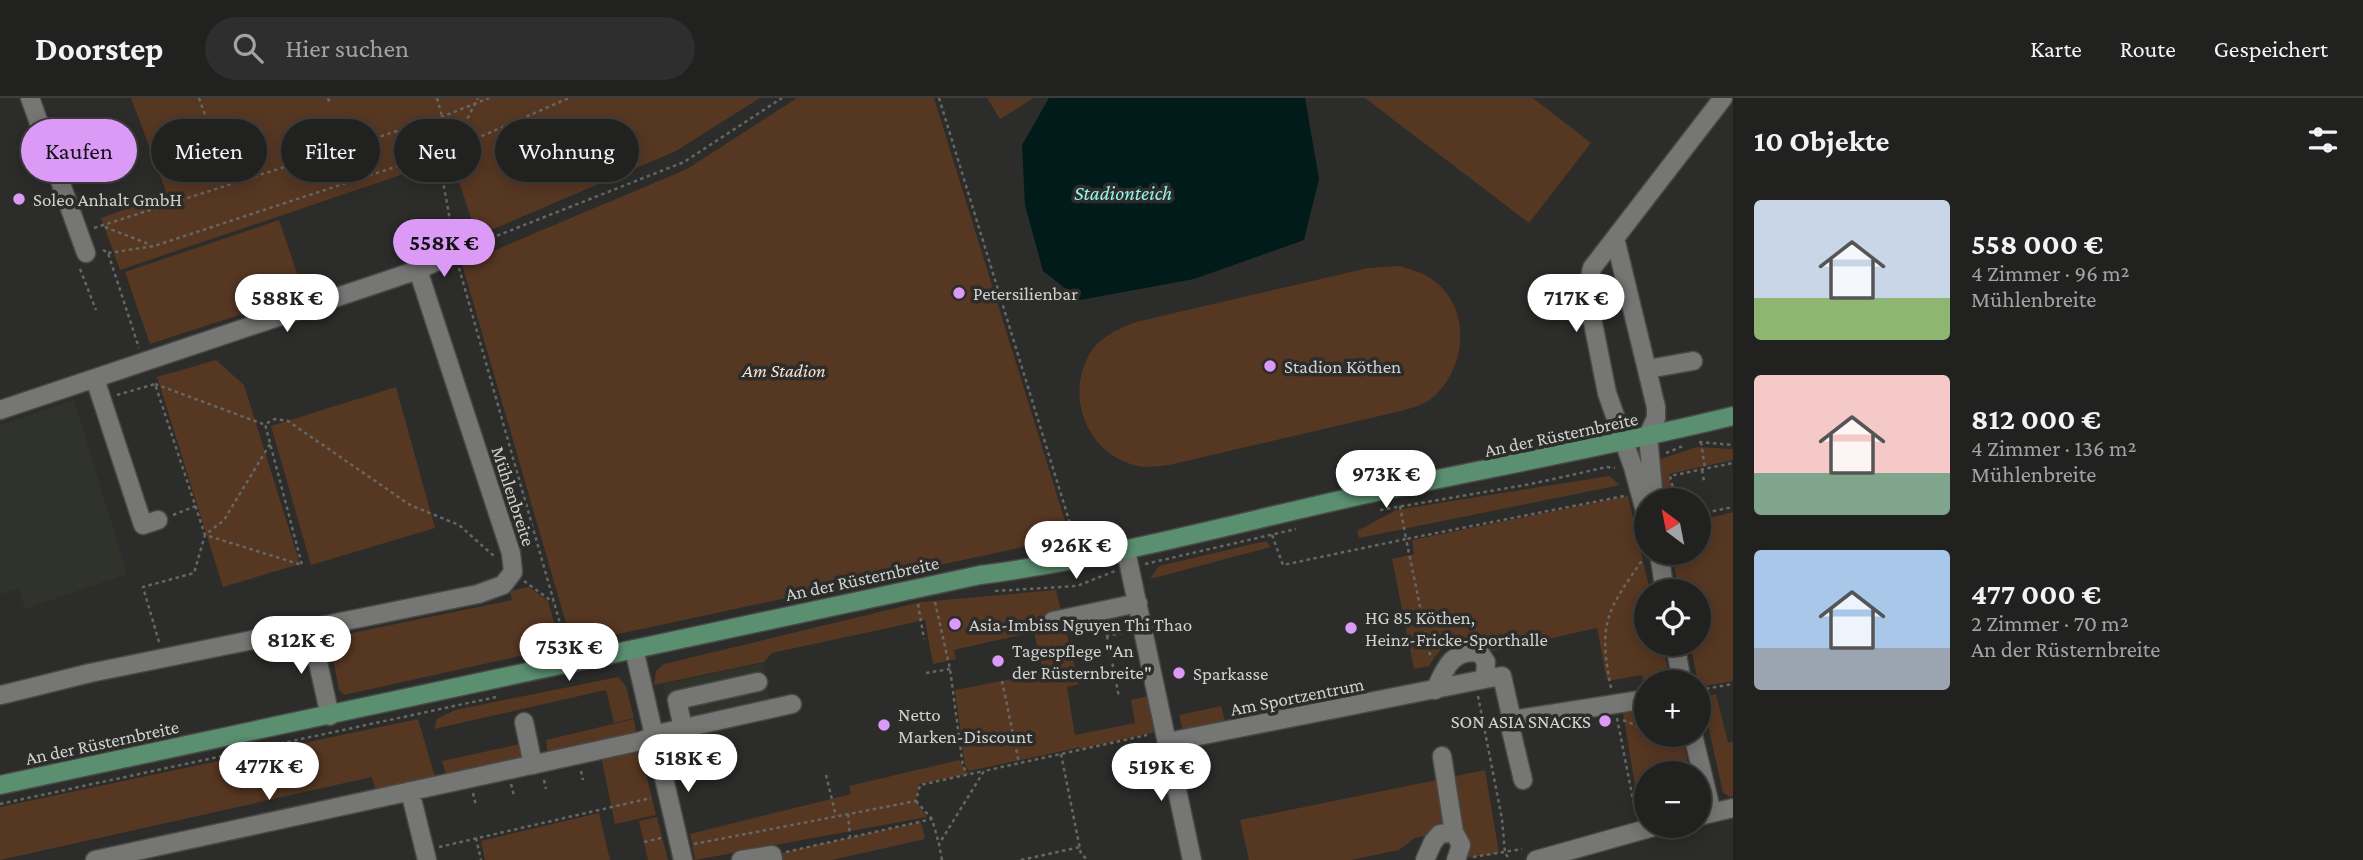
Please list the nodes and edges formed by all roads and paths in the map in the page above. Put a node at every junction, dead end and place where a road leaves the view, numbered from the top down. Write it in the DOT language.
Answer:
graph roads {
  1 [pos="30,98"];
  2 [pos="199,98"];
  3 [pos="328,98"];
  4 [pos="437,98"];
  5 [pos="478,98"];
  6 [pos="489,98"];
  7 [pos="569,98"];
  8 [pos="782,98"];
  9 [pos="939,98"];
  10 [pos="1723,98"];
  11 [pos="330,104"];
  12 [pos="475,106"];
  13 [pos="444,116"];
  14 [pos="207,119"];
  15 [pos="445,119"];
  16 [pos="468,119"];
  17 [pos="481,136"];
  18 [pos="394,168"];
  19 [pos="443,182"];
  20 [pos="105,226"];
  21 [pos="78,233"];
  22 [pos="1615,238"];
  23 [pos="154,246"];
  24 [pos="86,253"];
  25 [pos="108,253"];
  26 [pos="455,253"];
  27 [pos="418,270"];
  28 [pos="96,310"];
  29 [pos="1693,361"];
  30 [pos="144,363"];
  31 [pos="1648,369"];
  32 [pos="96,384"];
  33 [pos="155,384"];
  34 [pos="0,410"];
  35 [pos="1733,416"];
  36 [pos="265,425"];
  37 [pos="1648,436"];
  38 [pos="1625,441"];
  39 [pos="1701,442"];
  40 [pos="270,444"];
  41 [pos="1694,444"];
  42 [pos="1733,445"];
  43 [pos="1685,446"];
  44 [pos="1732,463"];
  45 [pos="1642,465"];
  46 [pos="1704,469"];
  47 [pos="1733,470"];
  48 [pos="1704,481"];
  49 [pos="1644,488"];
  50 [pos="1650,488"];
  51 [pos="1673,488"];
  52 [pos="1630,495"];
  53 [pos="196,506"];
  54 [pos="1400,506"];
  55 [pos="1733,507"];
  56 [pos="1373,511"];
  57 [pos="1712,511"];
  58 [pos="158,520"];
  59 [pos="1297,528"];
  60 [pos="205,535"];
  61 [pos="1272,535"];
  62 [pos="1406,539"];
  63 [pos="1076,544"];
  64 [pos="1128,559"];
  65 [pos="513,572"];
  66 [pos="993,591"];
  67 [pos="945,597"];
  68 [pos="923,600"];
  69 [pos="917,601"];
  70 [pos="552,602"];
  71 [pos="907,603"];
  72 [pos="1138,603"];
  73 [pos="1054,621"];
  74 [pos="310,627"];
  75 [pos="1105,628"];
  76 [pos="1131,631"];
  77 [pos="1107,636"];
  78 [pos="924,639"];
  79 [pos="634,649"];
  80 [pos="568,652"];
  81 [pos="163,659"];
  82 [pos="950,669"];
  83 [pos="926,674"];
  84 [pos="1002,681"];
  85 [pos="758,682"];
  86 [pos="1733,684"];
  87 [pos="1481,686"];
  88 [pos="1436,688"];
  89 [pos="1711,688"];
  90 [pos="1,695"];
  91 [pos="501,696"];
  92 [pos="1119,697"];
  93 [pos="1634,701"];
  94 [pos="792,704"];
  95 [pos="330,716"];
  96 [pos="1616,717"];
  97 [pos="1512,720"];
  98 [pos="524,722"];
  99 [pos="1634,725"];
  100 [pos="683,728"];
  101 [pos="653,736"];
  102 [pos="1162,737"];
  103 [pos="1060,754"];
  104 [pos="1442,756"];
  105 [pos="1019,763"];
  106 [pos="580,765"];
  107 [pos="538,769"];
  108 [pos="984,771"];
  109 [pos="826,775"];
  110 [pos="583,780"];
  111 [pos="1523,780"];
  112 [pos="510,781"];
  113 [pos="0,785"];
  114 [pos="546,789"];
  115 [pos="472,790"];
  116 [pos="410,791"];
  117 [pos="513,796"];
  118 [pos="654,797"];
  119 [pos="916,801"];
  120 [pos="0,804"];
  121 [pos="476,806"];
  122 [pos="1733,808"];
  123 [pos="1711,813"];
  124 [pos="848,814"];
  125 [pos="836,816"];
  126 [pos="932,819"];
  127 [pos="1454,832"];
  128 [pos="1634,832"];
  129 [pos="850,837"];
  130 [pos="476,838"];
  131 [pos="664,838"];
  132 [pos="644,842"];
  133 [pos="1591,843"];
  134 [pos="939,844"];
  135 [pos="1080,847"];
  136 [pos="686,853"];
  137 [pos="430,854"];
  138 [pos="772,857"];
  139 [pos="102,859"];
  140 [pos="481,860"];
  141 [pos="741,860"];
  142 [pos="942,860"];
  143 [pos="1021,860"];
  144 [pos="1088,860"];
  145 [pos="1192,860"];
  146 [pos="1425,860"];
  147 [pos="1456,860"];
  148 [pos="1510,860"];
  149 [pos="1535,860"];
  150 [pos="1578,860"];
  1 -- 21 [label="street"];
  2 -- 14 [label="path"];
  3 -- 11 [label="path"];
  4 -- 13 [label="path"];
  5 -- 12 [label="path"];
  6 -- 12 [label="path"];
  7 -- 17 [label="path"];
  8 -- 26 [label="path"];
  9 -- 63 [label="path"];
  10 -- 22 [label="street"];
  12 -- 13 [label="path"];
  12 -- 16 [label="path"];
  13 -- 15 [label="path"];
  13 -- 20 [label="path"];
  18 -- 23 [label="path"];
  19 -- 26 [label="path"];
  20 -- 21 [label="path"];
  20 -- 23 [label="path"];
  21 -- 24 [label="street"];
  22 -- 31 [label="street"];
  22 -- 38 [label="street"];
  23 -- 25 [label="path"];
  24 -- 25 [label="path"];
  24 -- 28 [label="path"];
  25 -- 30 [label="path"];
  26 -- 27 [label="street"];
  26 -- 70 [label="path"];
  27 -- 30 [label="street"];
  27 -- 65 [label="street, Mühlenbreite"];
  29 -- 31 [label="street"];
  30 -- 32 [label="street"];
  31 -- 37 [label="street"];
  32 -- 33 [label="path"];
  32 -- 34 [label="street"];
  32 -- 58 [label="street"];
  33 -- 36 [label="path"];
  33 -- 53 [label="path"];
  35 -- 37 [label="main road, An der Rüsternbreite"];
  36 -- 40 [label="path"];
  36 -- 65 [label="path"];
  37 -- 38 [label="main road, An der Rüsternbreite"];
  37 -- 45 [label="street"];
  38 -- 45 [label="street"];
  38 -- 64 [label="main road, An der Rüsternbreite"];
  39 -- 41 [label="path"];
  39 -- 42 [label="path"];
  39 -- 46 [label="path"];
  40 -- 60 [label="path"];
  40 -- 60 [label="path"];
  43 -- 45 [label="path"];
  44 -- 46 [label="path"];
  44 -- 47 [label="path"];
  45 -- 49 [label="street"];
  45 -- 50 [label="street"];
  45 -- 54 [label="path"];
  46 -- 48 [label="path"];
  46 -- 51 [label="path"];
  52 -- 62 [label="path"];
  53 -- 58 [label="path"];
  53 -- 60 [label="path"];
  54 -- 56 [label="path"];
  54 -- 62 [label="path"];
  55 -- 57 [label="path"];
  59 -- 61 [label="path"];
  60 -- 81 [label="path"];
  61 -- 62 [label="path"];
  61 -- 64 [label="path"];
  62 -- 88 [label="path"];
  64 -- 66 [label="path"];
  64 -- 72 [label="street"];
  64 -- 79 [label="main road, An der Rüsternbreite"];
  65 -- 70 [label="path"];
  65 -- 74 [label="street, Mühlenbreite"];
  67 -- 82 [label="path"];
  68 -- 69 [label="path"];
  69 -- 71 [label="path"];
  69 -- 78 [label="path"];
  70 -- 80 [label="path"];
  72 -- 73 [label="street"];
  72 -- 102 [label="street"];
  74 -- 81 [label="street, Mühlenbreite"];
  74 -- 95 [label="street"];
  75 -- 77 [label="path"];
  76 -- 77 [label="path"];
  77 -- 92 [label="path"];
  79 -- 95 [label="main road, An der Rüsternbreite"];
  79 -- 101 [label="street"];
  81 -- 90 [label="street, Mühlenbreite"];
  82 -- 83 [label="path"];
  82 -- 108 [label="path"];
  84 -- 105 [label="path"];
  85 -- 100 [label="street"];
  86 -- 89 [label="path"];
  87 -- 88 [label="street, Am Sportzentrum"];
  87 -- 88 [label="street"];
  87 -- 97 [label="street"];
  87 -- 148 [label="path"];
  88 -- 102 [label="street, Am Sportzentrum"];
  91 -- 120 [label="path"];
  93 -- 97 [label="street"];
  94 -- 100 [label="street"];
  95 -- 113 [label="main road, An der Rüsternbreite"];
  96 -- 99 [label="path"];
  97 -- 111 [label="street"];
  98 -- 107 [label="street"];
  100 -- 101 [label="street"];
  101 -- 107 [label="street"];
  101 -- 136 [label="street"];
  102 -- 103 [label="path"];
  102 -- 145 [label="street"];
  103 -- 105 [label="path"];
  103 -- 135 [label="path"];
  104 -- 127 [label="street"];
  105 -- 108 [label="path"];
  106 -- 110 [label="path"];
  107 -- 114 [label="path"];
  107 -- 116 [label="street"];
  108 -- 119 [label="path"];
  108 -- 134 [label="path"];
  109 -- 125 [label="path"];
  112 -- 117 [label="path"];
  115 -- 121 [label="path"];
  116 -- 137 [label="street"];
  116 -- 139 [label="street"];
  118 -- 130 [label="path"];
  119 -- 124 [label="path"];
  119 -- 126 [label="path"];
  122 -- 123 [label="street"];
  124 -- 125 [label="path"];
  124 -- 129 [label="path"];
  125 -- 136 [label="path"];
  126 -- 129 [label="path"];
  126 -- 134 [label="path"];
  127 -- 146 [label="street"];
  127 -- 147 [label="street"];
  128 -- 133 [label="street"];
  129 -- 138 [label="path"];
  130 -- 137 [label="path"];
  130 -- 140 [label="path"];
  131 -- 132 [label="path"];
  133 -- 149 [label="street"];
  133 -- 150 [label="street"];
  134 -- 142 [label="path"];
  135 -- 143 [label="path"];
  135 -- 144 [label="path"];
  138 -- 141 [label="street"];
}
